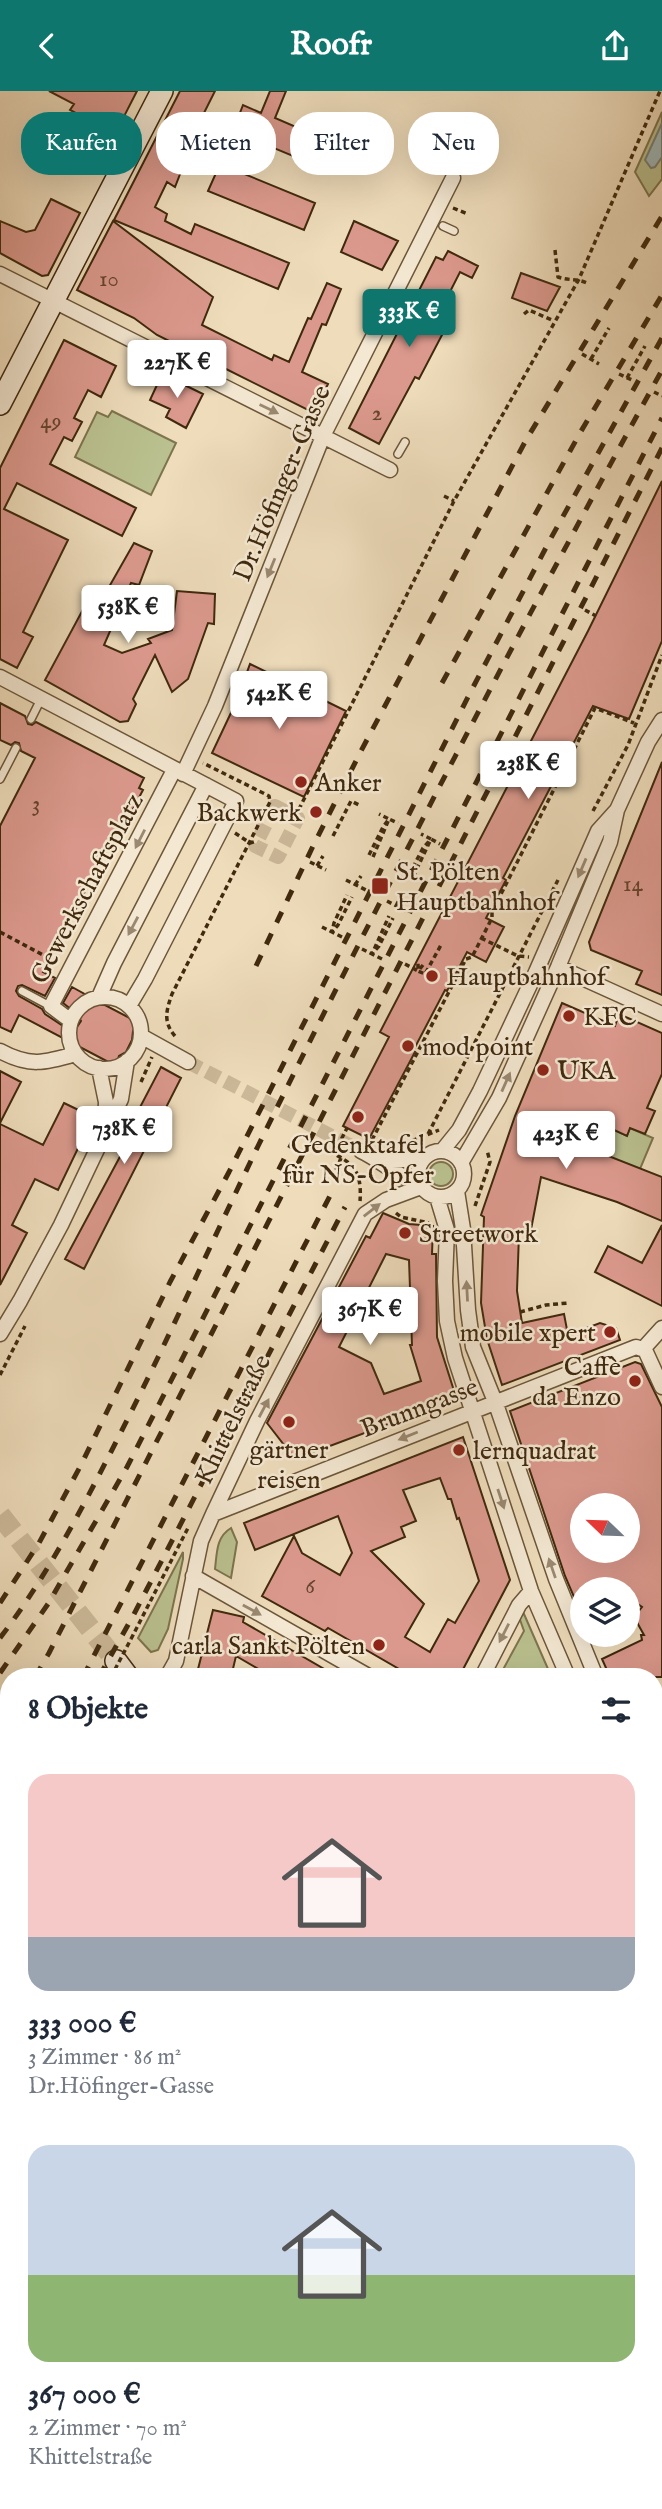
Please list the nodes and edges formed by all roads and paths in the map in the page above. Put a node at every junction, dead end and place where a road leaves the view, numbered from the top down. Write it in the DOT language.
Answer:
graph roads {
  1 [pos="162,91"];
  2 [pos="660,91"];
  3 [pos="453,178"];
  4 [pos="452,207"];
  5 [pos="468,214"];
  6 [pos="443,226"];
  7 [pos="454,231"];
  8 [pos="555,250"];
  9 [pos="0,274"];
  10 [pos="579,279"];
  11 [pos="589,284"];
  12 [pos="54,303"];
  13 [pos="524,314"];
  14 [pos="554,321"];
  15 [pos="609,328"];
  16 [pos="645,346"];
  17 [pos="582,354"];
  18 [pos="591,359"];
  19 [pos="214,363"];
  20 [pos="599,364"];
  21 [pos="620,374"];
  22 [pos="207,378"];
  23 [pos="627,378"];
  24 [pos="634,381"];
  25 [pos="654,393"];
  26 [pos="662,395"];
  27 [pos="0,404"];
  28 [pos="323,436"];
  29 [pos="405,443"];
  30 [pos="398,454"];
  31 [pos="390,470"];
  32 [pos="444,496"];
  33 [pos="454,501"];
  34 [pos="585,610"];
  35 [pos="596,615"];
  36 [pos="662,655"];
  37 [pos="0,677"];
  38 [pos="41,699"];
  39 [pos="31,719"];
  40 [pos="662,720"];
  41 [pos="634,723"];
  42 [pos="16,748"];
  43 [pos="179,772"];
  44 [pos="0,779"];
  45 [pos="206,785"];
  46 [pos="342,797"];
  47 [pos="351,801"];
  48 [pos="359,805"];
  49 [pos="617,810"];
  50 [pos="592,813"];
  51 [pos="379,814"];
  52 [pos="295,817"];
  53 [pos="389,819"];
  54 [pos="398,824"];
  55 [pos="421,834"];
  56 [pos="333,836"];
  57 [pos="430,839"];
  58 [pos="257,841"];
  59 [pos="440,844"];
  60 [pos="323,856"];
  61 [pos="371,856"];
  62 [pos="310,862"];
  63 [pos="317,866"];
  64 [pos="563,869"];
  65 [pos="326,870"];
  66 [pos="360,876"];
  67 [pos="411,876"];
  68 [pos="346,880"];
  69 [pos="355,885"];
  70 [pos="366,890"];
  71 [pos="349,896"];
  72 [pos="401,896"];
  73 [pos="387,901"];
  74 [pos="396,906"];
  75 [pos="406,911"];
  76 [pos="391,917"];
  77 [pos="322,927"];
  78 [pos="0,932"];
  79 [pos="332,932"];
  80 [pos="342,937"];
  81 [pos="480,938"];
  82 [pos="440,945"];
  83 [pos="362,949"];
  84 [pos="372,954"];
  85 [pos="518,956"];
  86 [pos="382,959"];
  87 [pos="542,960"];
  88 [pos="405,964"];
  89 [pos="420,964"];
  90 [pos="558,967"];
  91 [pos="70,969"];
  92 [pos="418,971"];
  93 [pos="22,991"];
  94 [pos="99,997"];
  95 [pos="51,1006"];
  96 [pos="129,1006"];
  97 [pos="662,1014"];
  98 [pos="71,1021"];
  99 [pos="141,1036"];
  100 [pos="180,1042"];
  101 [pos="0,1051"];
  102 [pos="75,1053"];
  103 [pos="127,1061"];
  104 [pos="188,1062"];
  105 [pos="99,1068"];
  106 [pos="347,1128"];
  107 [pos="104,1135"];
  108 [pos="314,1144"];
  109 [pos="403,1145"];
  110 [pos="366,1147"];
  111 [pos="442,1151"];
  112 [pos="334,1154"];
  113 [pos="341,1158"];
  114 [pos="423,1159"];
  115 [pos="382,1161"];
  116 [pos="461,1164"];
  117 [pos="336,1170"];
  118 [pos="421,1185"];
  119 [pos="457,1191"];
  120 [pos="360,1196"];
  121 [pos="437,1197"];
  122 [pos="386,1199"];
  123 [pos="447,1230"];
  124 [pos="568,1303"];
  125 [pos="520,1312"];
  126 [pos="662,1328"];
  127 [pos="0,1334"];
  128 [pos="645,1352"];
  129 [pos="662,1387"];
  130 [pos="496,1404"];
  131 [pos="472,1411"];
  132 [pos="212,1514"];
  133 [pos="189,1526"];
  134 [pos="192,1576"];
  135 [pos="531,1591"];
  136 [pos="119,1668"];
  137 [pos="172,1668"];
  138 [pos="354,1668"];
  139 [pos="487,1668"];
  140 [pos="564,1668"];
  141 [pos="592,1668"];
  1 -- 12 [label="street"];
  2 -- 10 [label="path"];
  3 -- 28 [label="street, Dr.Höfinger-Gasse"];
  4 -- 5 [label="path"];
  6 -- 7 [label="lane"];
  8 -- 10 [label="path"];
  9 -- 12 [label="street"];
  10 -- 11 [label="path"];
  10 -- 14 [label="path"];
  12 -- 22 [label="street"];
  12 -- 27 [label="street"];
  13 -- 14 [label="path"];
  14 -- 33 [label="path"];
  15 -- 18 [label="path"];
  16 -- 23 [label="path"];
  17 -- 18 [label="path"];
  18 -- 20 [label="path"];
  19 -- 22 [label="lane"];
  21 -- 23 [label="path"];
  22 -- 28 [label="street, one-way"];
  23 -- 24 [label="path"];
  25 -- 26 [label="path"];
  28 -- 31 [label="street"];
  28 -- 43 [label="street, Dr.Höfinger-Gasse, one-way"];
  29 -- 30 [label="lane"];
  32 -- 33 [label="path"];
  33 -- 52 [label="path"];
  34 -- 35 [label="path"];
  36 -- 41 [label="path"];
  37 -- 38 [label="street"];
  38 -- 39 [label="lane"];
  38 -- 43 [label="street"];
  40 -- 49 [label="street"];
  41 -- 50 [label="path"];
  41 -- 81 [label="path"];
  42 -- 44 [label="lane"];
  43 -- 45 [label="street"];
  43 -- 91 [label="street, Gewerkschaftsplatz, one-way"];
  45 -- 94 [label="street, one-way"];
  45 -- 96 [label="street"];
  46 -- 47 [label="path"];
  47 -- 48 [label="path"];
  47 -- 56 [label="path"];
  49 -- 87 [label="street, one-way"];
  49 -- 90 [label="street"];
  51 -- 53 [label="path"];
  53 -- 54 [label="path"];
  53 -- 61 [label="path"];
  55 -- 57 [label="path"];
  57 -- 59 [label="path"];
  57 -- 67 [label="path"];
  58 -- 100 [label="path"];
  60 -- 63 [label="path"];
  62 -- 63 [label="path"];
  63 -- 65 [label="path"];
  64 -- 85 [label="path"];
  66 -- 69 [label="path"];
  68 -- 69 [label="path"];
  69 -- 70 [label="path"];
  71 -- 79 [label="path"];
  72 -- 74 [label="path"];
  73 -- 74 [label="path"];
  74 -- 75 [label="path"];
  76 -- 84 [label="path"];
  77 -- 79 [label="path"];
  78 -- 91 [label="path"];
  79 -- 80 [label="path"];
  81 -- 85 [label="path"];
  81 -- 110 [label="path"];
  82 -- 92 [label="path"];
  83 -- 84 [label="path"];
  84 -- 86 [label="path"];
  85 -- 87 [label="path"];
  85 -- 109 [label="path"];
  87 -- 111 [label="street"];
  88 -- 92 [label="path"];
  89 -- 92 [label="path"];
  90 -- 97 [label="street"];
  116 -- 90 [label="street, one-way"];
  91 -- 95 [label="street, Gewerkschaftsplatz"];
  93 -- 95 [label="lane"];
  94 -- 96 [label="street"];
  94 -- 98 [label="street"];
  95 -- 98 [label="street, Gewerkschaftsplatz"];
  96 -- 99 [label="street"];
  98 -- 102 [label="street"];
  99 -- 103 [label="street"];
  99 -- 104 [label="street"];
  101 -- 102 [label="street"];
  102 -- 105 [label="street"];
  103 -- 105 [label="street"];
  103 -- 107 [label="street"];
  105 -- 107 [label="street"];
  106 -- 112 [label="path"];
  107 -- 127 [label="street"];
  108 -- 112 [label="path"];
  110 -- 115 [label="street"];
  111 -- 114 [label="street"];
  111 -- 116 [label="street"];
  112 -- 113 [label="path"];
  113 -- 117 [label="path"];
  113 -- 120 [label="path"];
  114 -- 115 [label="street"];
  114 -- 118 [label="street"];
  115 -- 118 [label="street"];
  116 -- 119 [label="street"];
  118 -- 121 [label="street"];
  118 -- 122 [label="street, Khittelstraße"];
  119 -- 121 [label="street"];
  130 -- 119 [label="street, one-way"];
  121 -- 123 [label="street"];
  122 -- 123 [label="path"];
  132 -- 122 [label="street, Khittelstraße, one-way"];
  123 -- 131 [label="street"];
  124 -- 125 [label="path"];
  126 -- 128 [label="street"];
  128 -- 129 [label="street"];
  128 -- 130 [label="street, Brunngasse"];
  130 -- 131 [label="street, Brunngasse"];
  141 -- 130 [label="street, one-way"];
  131 -- 132 [label="street, Brunngasse, one-way"];
  131 -- 135 [label="street, one-way"];
  132 -- 134 [label="street, Khittelstraße"];
  133 -- 136 [label="path, bridge"];
  134 -- 137 [label="street, Khittelstraße"];
  134 -- 138 [label="street, one-way"];
  135 -- 139 [label="street, one-way"];
  135 -- 140 [label="street"];
}
